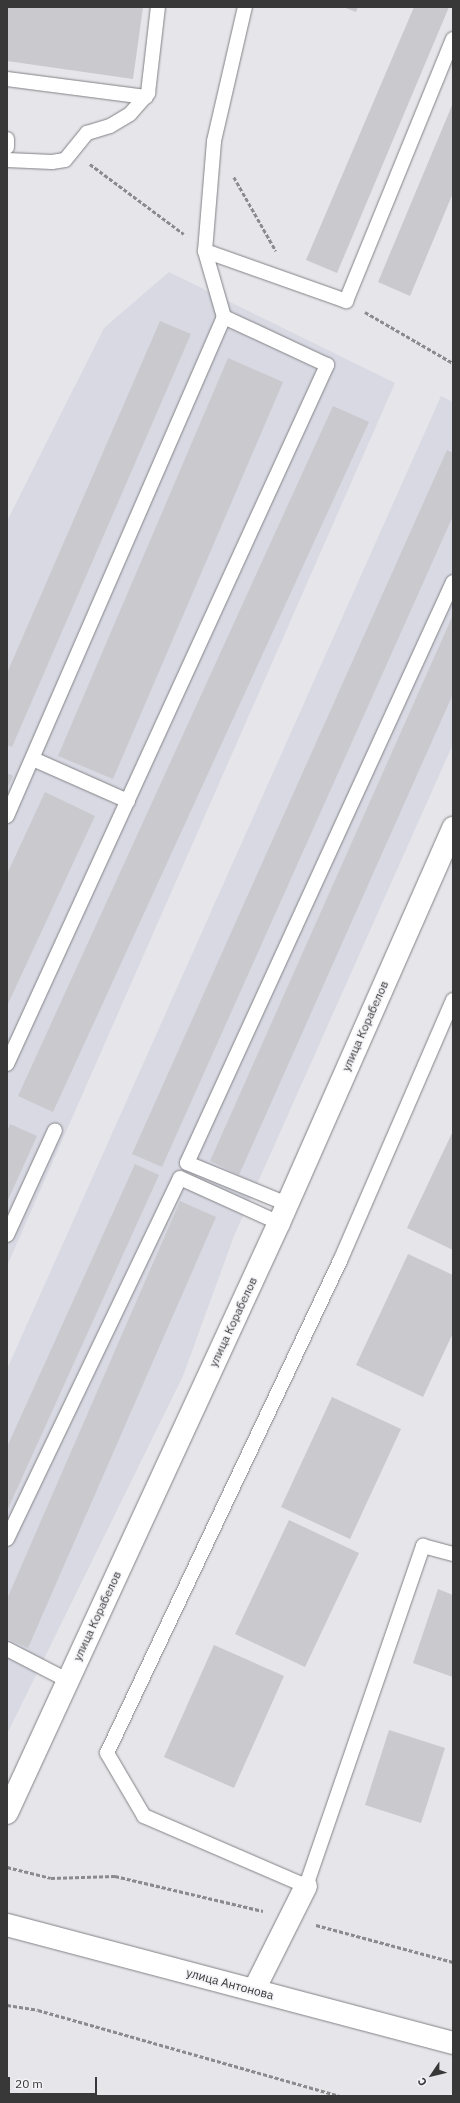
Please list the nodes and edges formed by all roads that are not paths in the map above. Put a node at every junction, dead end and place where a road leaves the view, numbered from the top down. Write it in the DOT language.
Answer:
graph roads {
  1 [pos="158,7"];
  2 [pos="245,7"];
  3 [pos="453,38"];
  4 [pos="7,78"];
  5 [pos="146,97"];
  6 [pos="7,139"];
  7 [pos="7,147"];
  8 [pos="7,160"];
  9 [pos="205,251"];
  10 [pos="224,317"];
  11 [pos="453,582"];
  12 [pos="33,759"];
  13 [pos="128,801"];
  14 [pos="7,816"];
  15 [pos="453,828"];
  16 [pos="453,1000"];
  17 [pos="7,1064"];
  18 [pos="55,1130"];
  19 [pos="283,1213"];
  20 [pos="7,1235"];
  21 [pos="7,1539"];
  22 [pos="453,1554"];
  23 [pos="7,1649"];
  24 [pos="67,1680"];
  25 [pos="7,1814"];
  26 [pos="306,1886"];
  27 [pos="7,1925"];
  28 [pos="254,1990"];
  29 [pos="453,2043"];
  1 -- 5 [label="lane"];
  2 -- 9 [label="lane"];
  3 -- 9 [label="lane"];
  4 -- 5 [label="lane"];
  5 -- 8 [label="lane"];
  6 -- 7 [label="lane"];
  9 -- 10 [label="lane"];
  10 -- 12 [label="lane"];
  10 -- 13 [label="lane"];
  11 -- 19 [label="lane"];
  12 -- 13 [label="lane"];
  12 -- 14 [label="lane"];
  13 -- 17 [label="lane"];
  15 -- 19 [label="street, улица Корабелов"];
  16 -- 26 [label="lane"];
  18 -- 20 [label="lane"];
  19 -- 21 [label="lane"];
  19 -- 24 [label="street, улица Корабелов"];
  22 -- 26 [label="lane"];
  23 -- 24 [label="lane"];
  24 -- 25 [label="street, улица Корабелов"];
  26 -- 28 [label="street"];
  27 -- 28 [label="street, улица Антонова"];
  28 -- 29 [label="street, улица Антонова"];
}
